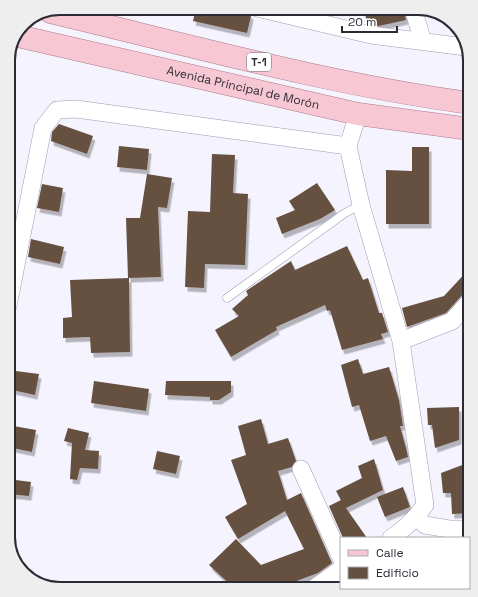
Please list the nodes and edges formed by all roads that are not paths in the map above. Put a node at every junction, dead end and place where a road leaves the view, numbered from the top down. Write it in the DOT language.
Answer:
graph roads {
  1 [pos="63,15"];
  2 [pos="287,15"];
  3 [pos="415,15"];
  4 [pos="22,37"];
  5 [pos="423,42"];
  6 [pos="460,46"];
  7 [pos="463,102"];
  8 [pos="358,114"];
  9 [pos="463,128"];
  10 [pos="348,146"];
  11 [pos="361,205"];
  12 [pos="15,270"];
  13 [pos="227,298"];
  14 [pos="463,309"];
  15 [pos="401,341"];
  16 [pos="301,469"];
  17 [pos="416,517"];
  18 [pos="463,529"];
  19 [pos="393,537"];
  20 [pos="340,556"];
  21 [pos="340,570"];
  22 [pos="323,582"];
  1 -- 7 [label="main road, T-1"];
  2 -- 5 [label="street"];
  3 -- 5 [label="street"];
  4 -- 8 [label="main road, Avenida Principal de Morón / T-1"];
  5 -- 6 [label="street"];
  8 -- 9 [label="main road, Avenida Principal de Morón / T-1"];
  8 -- 10 [label="street"];
  10 -- 11 [label="street"];
  10 -- 12 [label="street"];
  11 -- 13 [label="lane"];
  11 -- 15 [label="street"];
  14 -- 15 [label="street"];
  15 -- 17 [label="street"];
  16 -- 20 [label="street"];
  17 -- 18 [label="street"];
  17 -- 19 [label="street"];
  21 -- 22 [label="street"];
}
